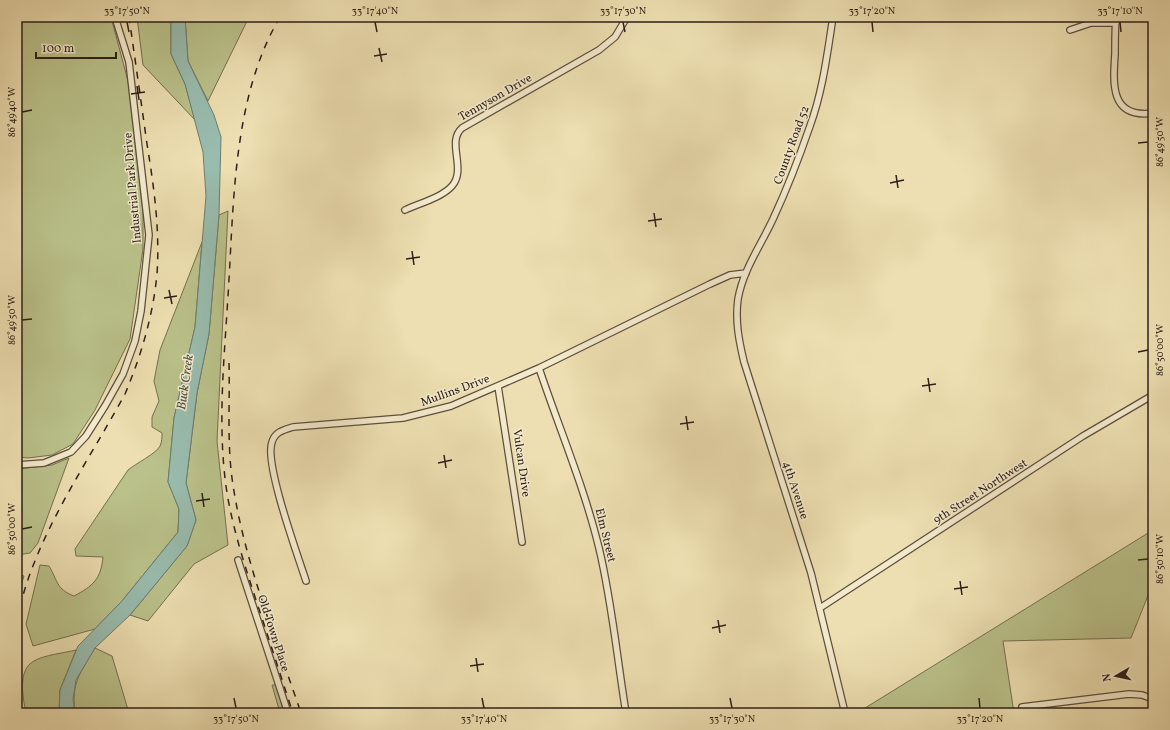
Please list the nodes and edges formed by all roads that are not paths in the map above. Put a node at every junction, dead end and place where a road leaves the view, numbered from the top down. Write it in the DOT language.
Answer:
graph roads {
  1 [pos="114,17"];
  2 [pos="627,17"];
  3 [pos="833,17"];
  4 [pos="1116,20"];
  5 [pos="1070,30"];
  6 [pos="1153,112"];
  7 [pos="405,210"];
  8 [pos="746,273"];
  9 [pos="539,368"];
  10 [pos="498,386"];
  11 [pos="1153,395"];
  12 [pos="269,434"];
  13 [pos="277,434"];
  14 [pos="17,465"];
  15 [pos="522,542"];
  16 [pos="238,560"];
  17 [pos="306,581"];
  18 [pos="820,608"];
  19 [pos="1153,699"];
  20 [pos="1022,707"];
  21 [pos="288,713"];
  22 [pos="626,713"];
  23 [pos="845,713"];
  1 -- 14 [label="street, Industrial Park Drive"];
  2 -- 7 [label="street, Tennyson Drive"];
  3 -- 8 [label="street, County Road 52"];
  4 -- 5 [label="street"];
  4 -- 6 [label="street"];
  8 -- 9 [label="street, Mullins Drive"];
  8 -- 18 [label="street, 4th Avenue"];
  9 -- 10 [label="street, Mullins Drive"];
  9 -- 22 [label="street, Elm Street"];
  10 -- 13 [label="street, Mullins Drive"];
  10 -- 15 [label="street, Vulcan Drive"];
  11 -- 18 [label="street, 9th Street Northwest"];
  12 -- 13 [label="street"];
  13 -- 17 [label="street"];
  16 -- 21 [label="street, Old Town Place"];
  18 -- 23 [label="street, 4th Avenue"];
  19 -- 20 [label="street"];
}
